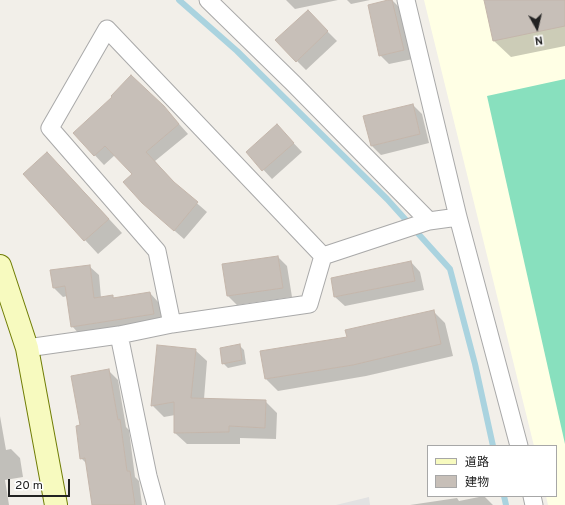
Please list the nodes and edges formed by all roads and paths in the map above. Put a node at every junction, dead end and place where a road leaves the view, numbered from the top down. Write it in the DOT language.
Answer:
graph roads {
  1 [pos="208,0"];
  2 [pos="406,0"];
  3 [pos="458,217"];
  4 [pos="429,222"];
  5 [pos="323,256"];
  6 [pos="0,266"];
  7 [pos="172,324"];
  8 [pos="120,335"];
  9 [pos="27,348"];
  10 [pos="519,445"];
  11 [pos="56,505"];
  12 [pos="156,505"];
  1 -- 4 [label="street"];
  2 -- 3 [label="street"];
  3 -- 4 [label="street"];
  3 -- 10 [label="street"];
  4 -- 5 [label="street"];
  5 -- 7 [label="street"];
  5 -- 7 [label="street"];
  6 -- 9 [label="street"];
  7 -- 8 [label="street"];
  8 -- 9 [label="street"];
  8 -- 12 [label="street"];
  9 -- 11 [label="street"];
}
